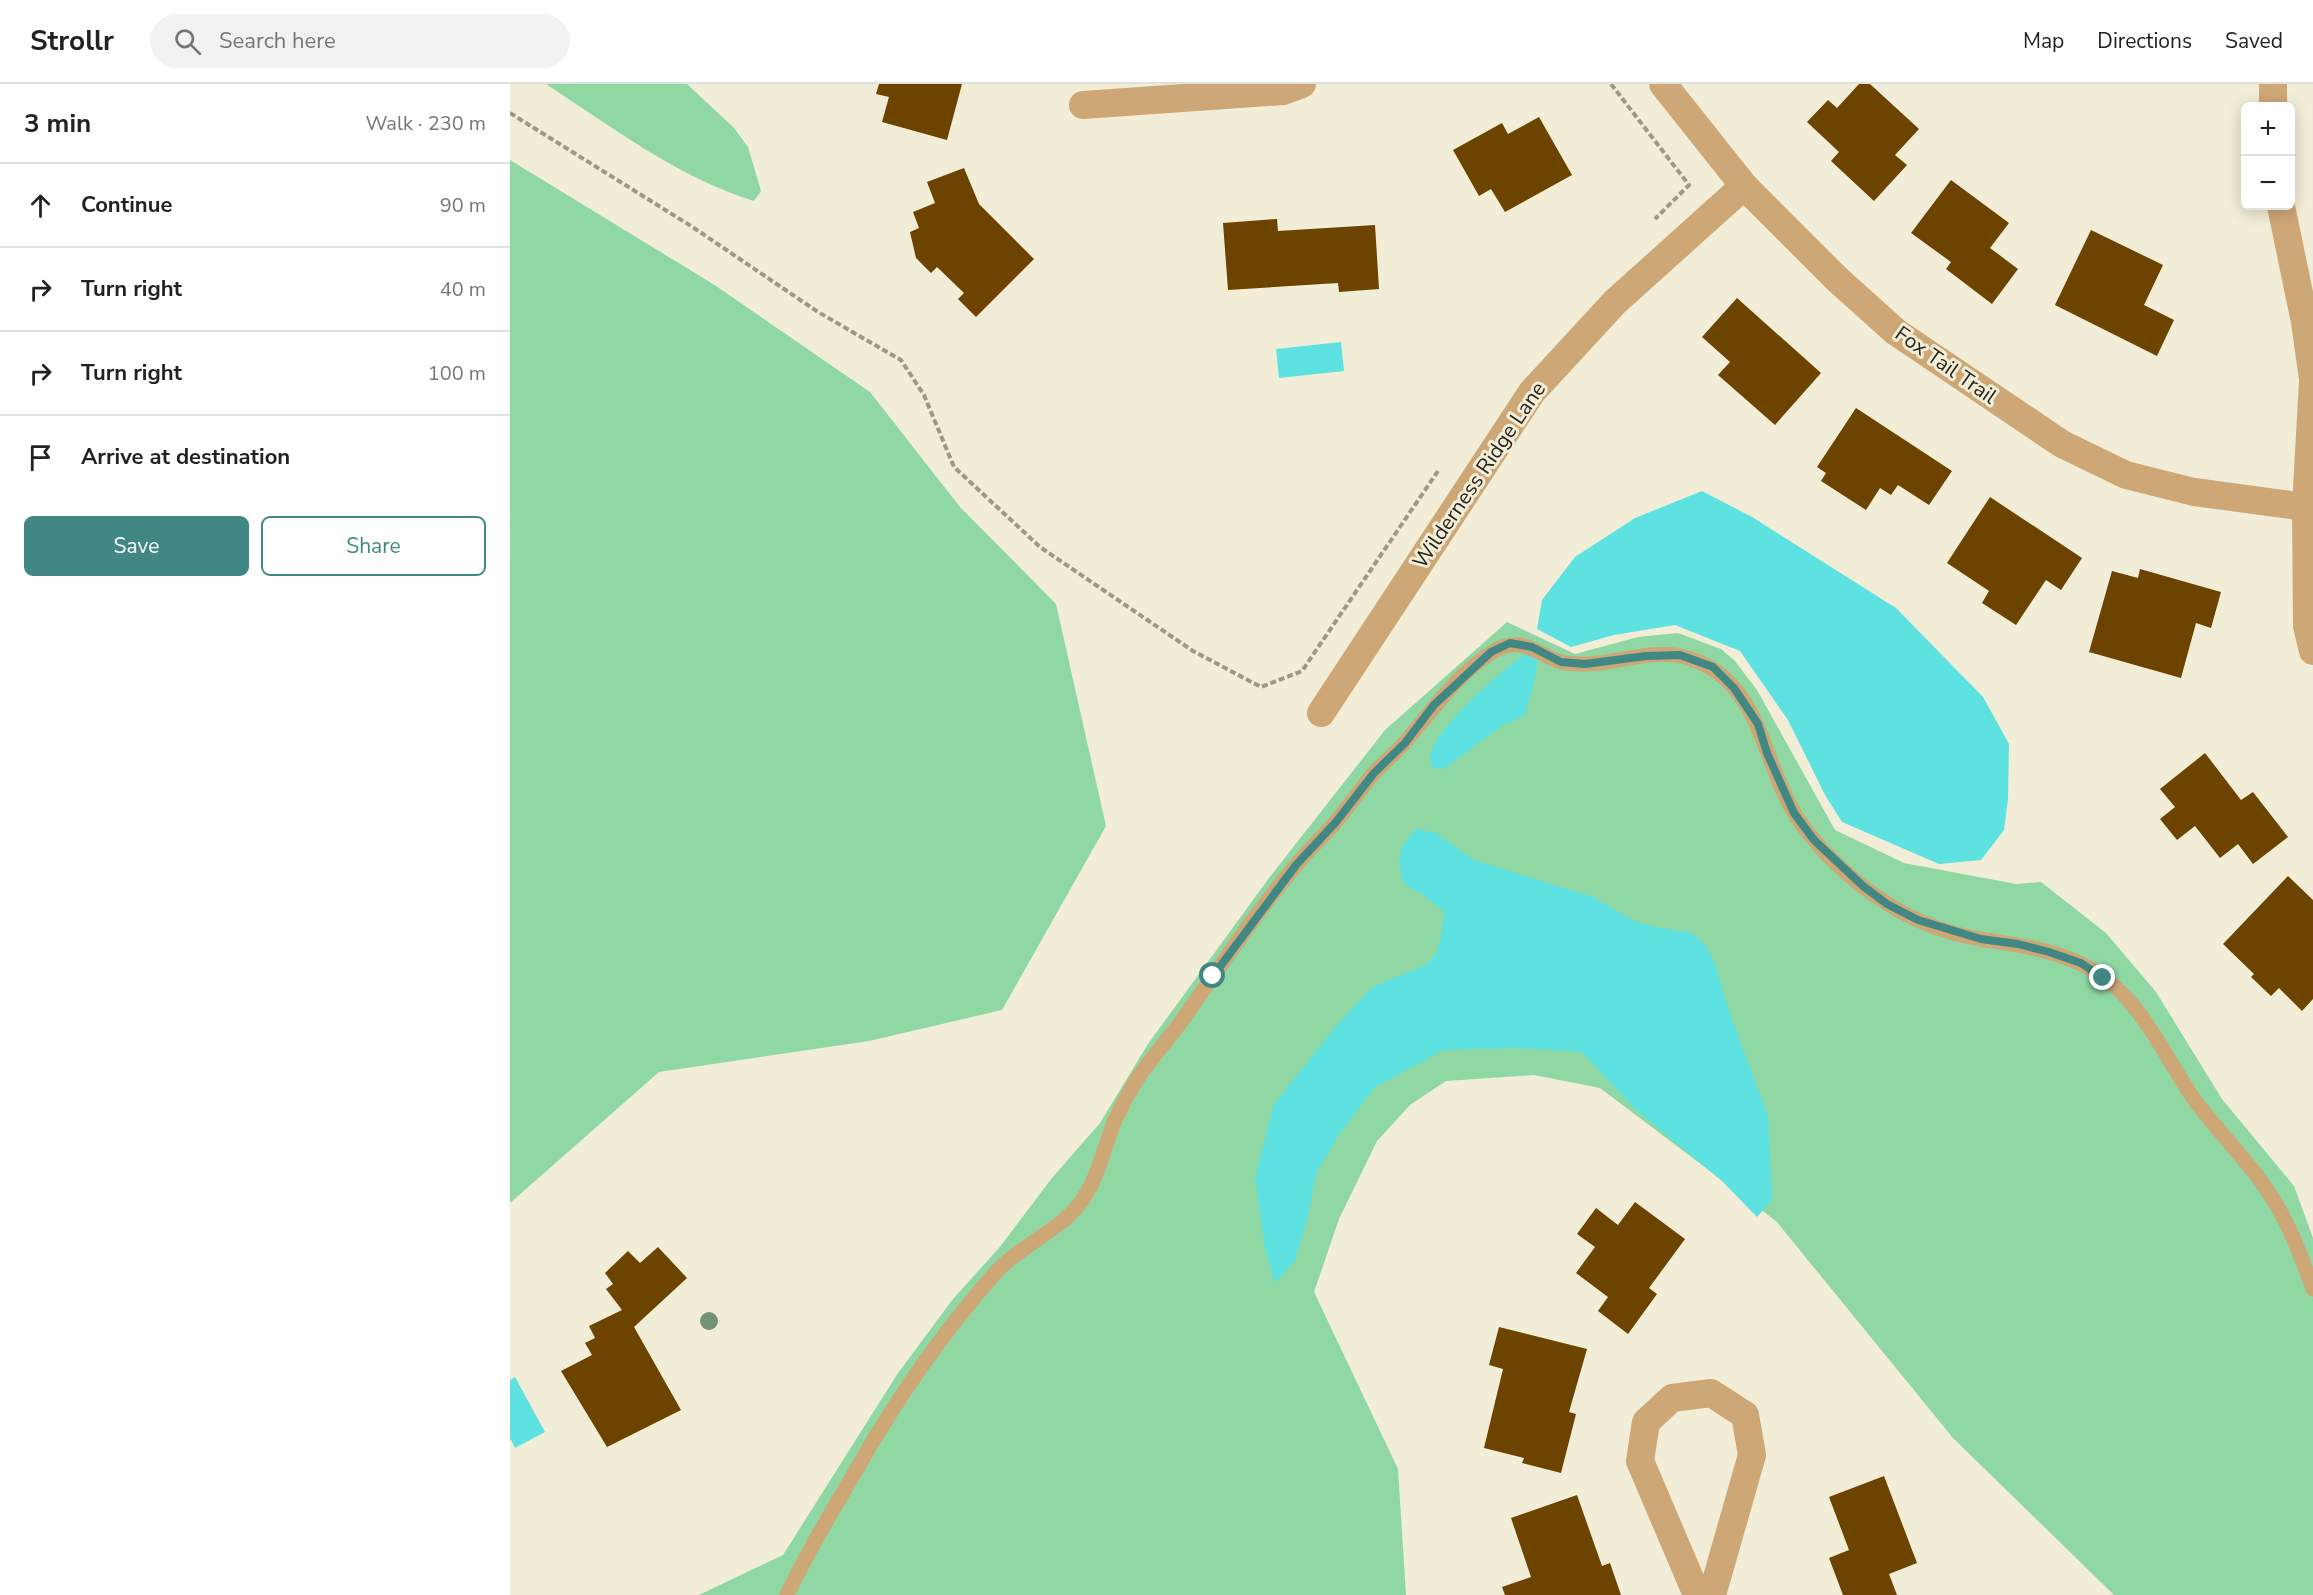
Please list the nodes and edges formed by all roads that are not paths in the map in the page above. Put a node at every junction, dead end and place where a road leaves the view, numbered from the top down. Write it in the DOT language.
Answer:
graph roads {
  1 [pos="1302,84"];
  2 [pos="1663,84"];
  3 [pos="2272,84"];
  4 [pos="2273,102"];
  5 [pos="1083,105"];
  6 [pos="1744,186"];
  7 [pos="2282,210"];
  8 [pos="2313,380"];
  9 [pos="2309,508"];
  10 [pos="2313,651"];
  11 [pos="1321,713"];
  12 [pos="2313,1289"];
  13 [pos="787,1595"];
  14 [pos="1697,1595"];
  15 [pos="1712,1595"];
  1 -- 5 [label="street"];
  2 -- 6 [label="street, Fox Tail Trail"];
  3 -- 4 [label="street"];
  6 -- 9 [label="street, Fox Tail Trail"];
  6 -- 11 [label="street, Wilderness Ridge Lane"];
  7 -- 8 [label="street"];
  8 -- 9 [label="street"];
  9 -- 10 [label="street"];
  12 -- 13 [label="lane"];
  14 -- 15 [label="street"];
}
